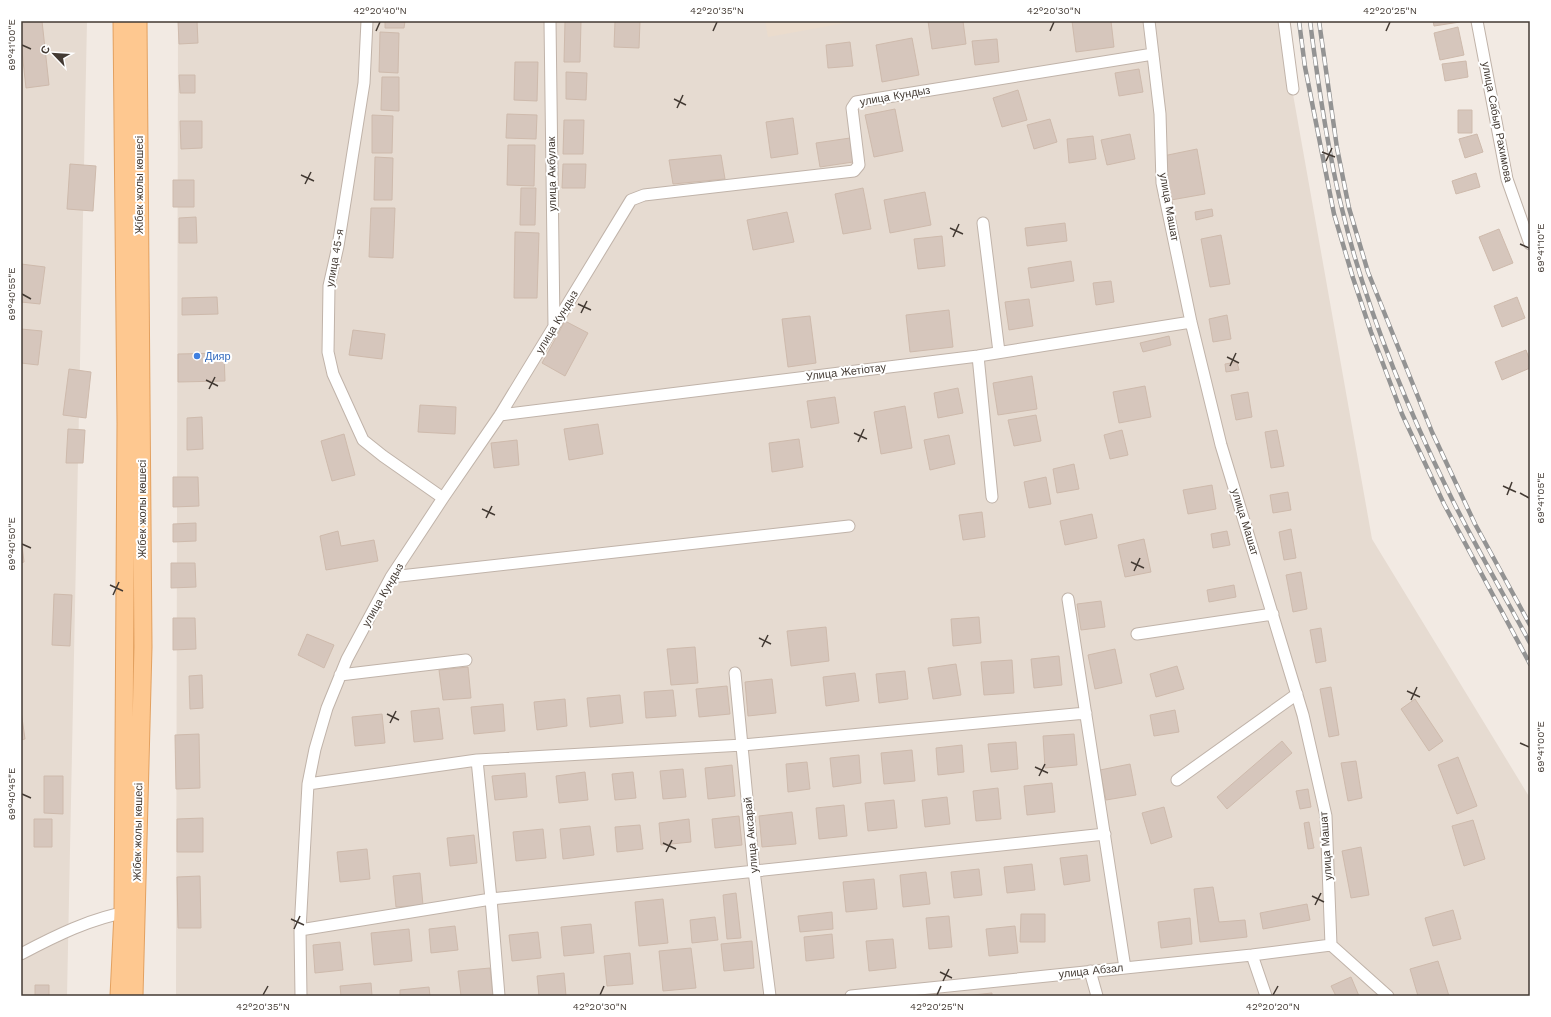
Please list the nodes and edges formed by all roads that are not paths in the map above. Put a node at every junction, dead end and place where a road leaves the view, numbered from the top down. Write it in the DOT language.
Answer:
graph roads {
  1 [pos="122,21"];
  2 [pos="138,21"];
  3 [pos="367,21"];
  4 [pos="550,21"];
  5 [pos="1149,21"];
  6 [pos="1284,21"];
  7 [pos="1477,21"];
  8 [pos="1153,54"];
  9 [pos="1293,89"];
  10 [pos="983,223"];
  11 [pos="1530,244"];
  12 [pos="1191,322"];
  13 [pos="554,327"];
  14 [pos="999,352"];
  15 [pos="978,356"];
  16 [pos="500,415"];
  17 [pos="992,497"];
  18 [pos="443,498"];
  19 [pos="849,526"];
  20 [pos="391,577"];
  21 [pos="1068,599"];
  22 [pos="1273,614"];
  23 [pos="1137,634"];
  24 [pos="466,660"];
  25 [pos="735,673"];
  26 [pos="340,675"];
  27 [pos="1297,694"];
  28 [pos="1086,713"];
  29 [pos="742,745"];
  30 [pos="477,760"];
  31 [pos="1177,780"];
  32 [pos="308,784"];
  33 [pos="1105,834"];
  34 [pos="754,872"];
  35 [pos="491,899"];
  36 [pos="129,912"];
  37 [pos="300,930"];
  38 [pos="1331,945"];
  39 [pos="21,954"];
  40 [pos="1252,955"];
  41 [pos="1125,968"];
  42 [pos="1090,971"];
  43 [pos="119,996"];
  44 [pos="134,996"];
  45 [pos="301,996"];
  46 [pos="499,996"];
  47 [pos="770,996"];
  48 [pos="851,996"];
  49 [pos="856,996"];
  50 [pos="1097,996"];
  51 [pos="1266,996"];
  52 [pos="1388,996"];
  1 -- 36 [label="main road, Жібек жолы көшесі"];
  2 -- 36 [label="main road, Жібек жолы көшесі"];
  3 -- 18 [label="street, улица 45-я"];
  4 -- 13 [label="street, улица Акбулак"];
  5 -- 8 [label="street, улица Машат"];
  6 -- 9 [label="street"];
  7 -- 11 [label="street, улица Сабыр Рахимова"];
  8 -- 12 [label="street, улица Машат"];
  8 -- 13 [label="street, улица Кундыз"];
  10 -- 14 [label="street"];
  12 -- 14 [label="street, Улица Жетіотау"];
  12 -- 22 [label="street, улица Машат"];
  13 -- 16 [label="street, улица Кундыз"];
  14 -- 15 [label="street, Улица Жетіотау"];
  15 -- 16 [label="street, Улица Жетіотау"];
  15 -- 17 [label="street"];
  16 -- 18 [label="street, улица Кундыз"];
  18 -- 20 [label="street, улица Кундыз"];
  19 -- 20 [label="street"];
  20 -- 26 [label="street, улица Кундыз"];
  21 -- 28 [label="street"];
  22 -- 23 [label="street"];
  22 -- 27 [label="street, улица Машат"];
  24 -- 26 [label="street"];
  25 -- 29 [label="street, улица Аксарай"];
  26 -- 32 [label="street, улица Кундыз"];
  27 -- 31 [label="street"];
  27 -- 38 [label="street, улица Машат"];
  28 -- 29 [label="street"];
  28 -- 33 [label="street"];
  29 -- 30 [label="street"];
  29 -- 34 [label="street, улица Аксарай"];
  30 -- 32 [label="street"];
  30 -- 35 [label="street"];
  32 -- 37 [label="street, улица Кундыз"];
  33 -- 34 [label="street"];
  33 -- 41 [label="street"];
  34 -- 35 [label="street"];
  34 -- 47 [label="street, улица Аксарай"];
  35 -- 37 [label="street"];
  35 -- 46 [label="street"];
  36 -- 39 [label="street"];
  36 -- 43 [label="main road, Жібек жолы көшесі"];
  36 -- 44 [label="main road, Жібек жолы көшесі"];
  37 -- 45 [label="street, улица Кундыз"];
  38 -- 40 [label="street, улица Абзал"];
  38 -- 52 [label="street"];
  40 -- 41 [label="street, улица Абзал"];
  40 -- 51 [label="street"];
  41 -- 42 [label="street, улица Абзал"];
  42 -- 49 [label="street, улица Абзал"];
  42 -- 50 [label="street"];
  48 -- 49 [label="street, улица Абзал"];
}
